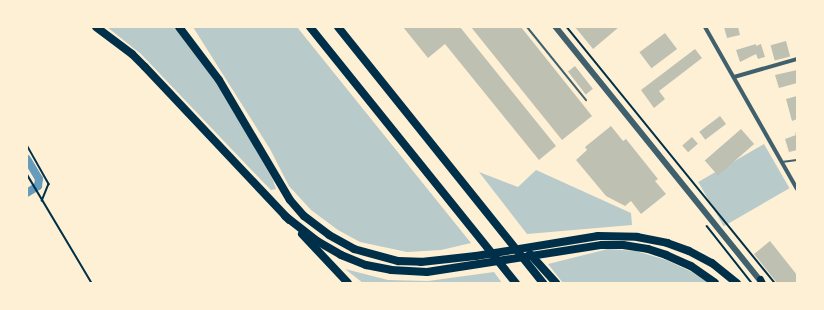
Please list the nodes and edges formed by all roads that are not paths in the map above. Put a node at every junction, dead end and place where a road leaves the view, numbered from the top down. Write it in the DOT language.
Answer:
graph roads {
  1 [pos="96,27"];
  2 [pos="179,27"];
  3 [pos="310,27"];
  4 [pos="338,27"];
  5 [pos="527,27"];
  6 [pos="556,27"];
  7 [pos="705,27"];
  8 [pos="797,59"];
  9 [pos="734,77"];
  10 [pos="586,100"];
  11 [pos="797,160"];
  12 [pos="782,162"];
  13 [pos="797,189"];
  14 [pos="285,216"];
  15 [pos="489,216"];
  16 [pos="761,282"];
  17 [pos="348,283"];
  18 [pos="516,283"];
  19 [pos="543,283"];
  20 [pos="556,283"];
  21 [pos="715,283"];
  22 [pos="737,283"];
  1 -- 14 [label="highway"];
  2 -- 22 [label="highway"];
  3 -- 18 [label="highway"];
  4 -- 15 [label="highway"];
  5 -- 10 [label="lane"];
  6 -- 16 [label="street"];
  7 -- 9 [label="street"];
  8 -- 9 [label="street"];
  9 -- 12 [label="street"];
  11 -- 12 [label="lane"];
  12 -- 13 [label="street"];
  14 -- 17 [label="highway"];
  14 -- 21 [label="highway"];
  15 -- 19 [label="highway"];
  15 -- 20 [label="highway"];
}
